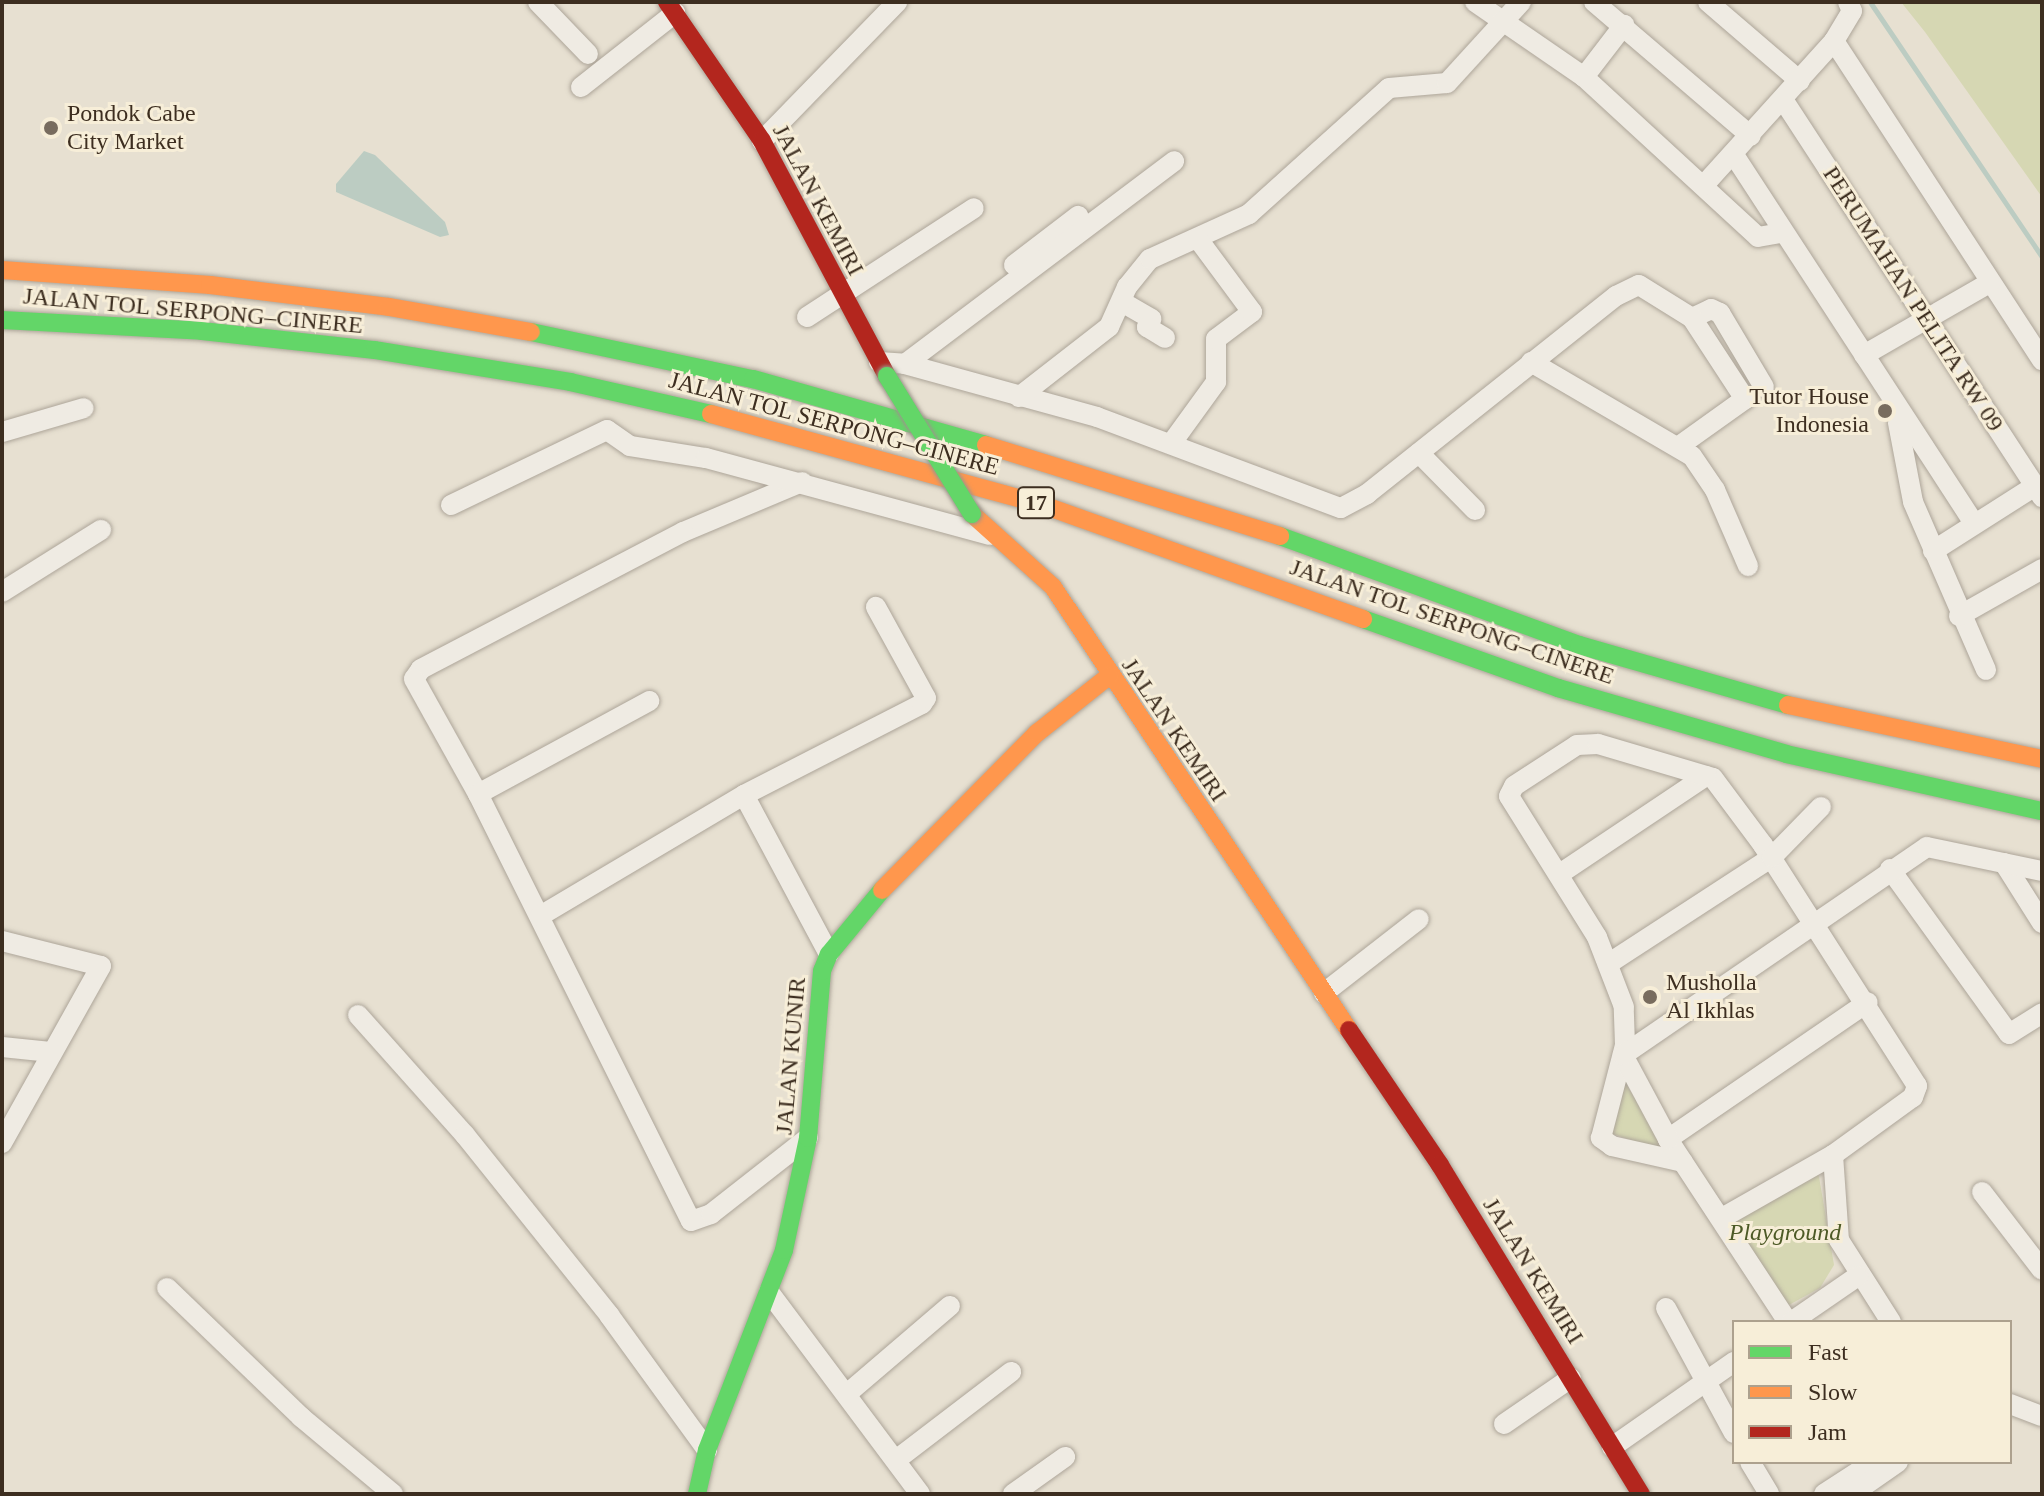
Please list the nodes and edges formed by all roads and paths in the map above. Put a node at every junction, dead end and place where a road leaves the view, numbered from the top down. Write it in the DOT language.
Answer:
graph roads {
  1 [pos="538,2"];
  2 [pos="897,2"];
  3 [pos="1475,2"];
  4 [pos="1521,2"];
  5 [pos="1594,2"];
  6 [pos="1708,2"];
  7 [pos="1848,2"];
  8 [pos="671,8"];
  9 [pos="1508,20"];
  10 [pos="1624,25"];
  11 [pos="1834,41"];
  12 [pos="588,54"];
  13 [pos="1584,77"];
  14 [pos="1800,81"];
  15 [pos="581,87"];
  16 [pos="1784,101"];
  17 [pos="1751,136"];
  18 [pos="762,141"];
  19 [pos="1734,155"];
  20 [pos="1174,161"];
  21 [pos="1704,185"];
  22 [pos="974,208"];
  23 [pos="1078,216"];
  24 [pos="1781,233"];
  25 [pos="1198,239"];
  26 [pos="2,270"];
  27 [pos="1991,282"];
  28 [pos="841,295"];
  29 [pos="1122,302"];
  30 [pos="807,317"];
  31 [pos="1692,318"];
  32 [pos="2,320"];
  33 [pos="1928,321"];
  34 [pos="1165,338"];
  35 [pos="1864,355"];
  36 [pos="2042,360"];
  37 [pos="1531,362"];
  38 [pos="889,366"];
  39 [pos="1764,387"];
  40 [pos="1019,397"];
  41 [pos="84,408"];
  42 [pos="1896,408"];
  43 [pos="2,432"];
  44 [pos="1171,444"];
  45 [pos="1678,447"];
  46 [pos="1419,453"];
  47 [pos="802,482"];
  48 [pos="2038,491"];
  49 [pos="451,505"];
  50 [pos="1475,510"];
  51 [pos="1973,522"];
  52 [pos="101,530"];
  53 [pos="990,535"];
  54 [pos="1933,551"];
  55 [pos="1748,566"];
  56 [pos="2042,569"];
  57 [pos="2,592"];
  58 [pos="876,607"];
  59 [pos="1959,616"];
  60 [pos="1986,670"];
  61 [pos="1109,676"];
  62 [pos="649,701"];
  63 [pos="2042,759"];
  64 [pos="1706,776"];
  65 [pos="478,794"];
  66 [pos="744,795"];
  67 [pos="1821,807"];
  68 [pos="2042,811"];
  69 [pos="1772,857"];
  70 [pos="2004,863"];
  71 [pos="1890,869"];
  72 [pos="2042,871"];
  73 [pos="1561,873"];
  74 [pos="540,916"];
  75 [pos="1419,919"];
  76 [pos="2042,923"];
  77 [pos="1817,925"];
  78 [pos="2,941"];
  79 [pos="829,954"];
  80 [pos="1608,964"];
  81 [pos="1324,993"];
  82 [pos="1868,1002"];
  83 [pos="2042,1013"];
  84 [pos="358,1015"];
  85 [pos="2,1047"];
  86 [pos="51,1052"];
  87 [pos="1623,1055"];
  88 [pos="808,1138"];
  89 [pos="1668,1139"];
  90 [pos="2,1143"];
  91 [pos="1833,1155"];
  92 [pos="1683,1162"];
  93 [pos="1982,1192"];
  94 [pos="1722,1218"];
  95 [pos="2042,1270"];
  96 [pos="1858,1276"];
  97 [pos="167,1288"];
  98 [pos="769,1292"];
  99 [pos="950,1306"];
  100 [pos="1666,1308"];
  101 [pos="1789,1320"];
  102 [pos="1793,1320"];
  103 [pos="1890,1320"];
  104 [pos="1732,1363"];
  105 [pos="1011,1372"];
  106 [pos="1571,1378"];
  107 [pos="1705,1382"];
  108 [pos="848,1393"];
  109 [pos="2012,1405"];
  110 [pos="2042,1416"];
  111 [pos="1504,1424"];
  112 [pos="1732,1429"];
  113 [pos="1612,1447"];
  114 [pos="707,1450"];
  115 [pos="1065,1457"];
  116 [pos="896,1460"];
  117 [pos="1751,1464"];
  118 [pos="1868,1464"];
  119 [pos="1895,1464"];
  120 [pos="393,1494"];
  121 [pos="697,1494"];
  122 [pos="920,1494"];
  123 [pos="1013,1494"];
  124 [pos="1641,1494"];
  125 [pos="1769,1494"];
  126 [pos="1824,1494"];
  127 [pos="1852,1494"];
  1 -- 12 [label="street"];
  2 -- 18 [label="street"];
  3 -- 9 [label="street"];
  4 -- 9 [label="street"];
  5 -- 10 [label="street"];
  6 -- 14 [label="street"];
  7 -- 11 [label="street"];
  8 -- 15 [label="street"];
  8 -- 18 [label="main road, JALAN KEMIRI"];
  9 -- 13 [label="street"];
  9 -- 25 [label="street"];
  10 -- 13 [label="street"];
  10 -- 17 [label="street"];
  11 -- 14 [label="street"];
  11 -- 27 [label="street"];
  13 -- 21 [label="street"];
  14 -- 16 [label="street"];
  16 -- 17 [label="street"];
  16 -- 33 [label="street, PERUMAHAN PELITA RW 09"];
  17 -- 19 [label="street"];
  18 -- 28 [label="main road, JALAN KEMIRI"];
  19 -- 21 [label="street"];
  19 -- 24 [label="street"];
  20 -- 38 [label="street"];
  21 -- 24 [label="street"];
  22 -- 28 [label="street"];
  23 -- 38 [label="street"];
  24 -- 35 [label="street"];
  25 -- 29 [label="street"];
  25 -- 44 [label="street"];
  26 -- 63 [label="main road, JALAN TOL SERPONG–CINERE / 17"];
  27 -- 33 [label="street"];
  27 -- 36 [label="street"];
  28 -- 30 [label="street"];
  28 -- 38 [label="main road, JALAN KEMIRI"];
  29 -- 34 [label="street"];
  29 -- 40 [label="street"];
  31 -- 37 [label="street"];
  31 -- 39 [label="street"];
  31 -- 45 [label="street"];
  32 -- 68 [label="main road, JALAN TOL SERPONG–CINERE / 17"];
  33 -- 35 [label="street"];
  33 -- 48 [label="street, PERUMAHAN PELITA RW 09"];
  35 -- 42 [label="street"];
  37 -- 45 [label="street"];
  37 -- 46 [label="street"];
  38 -- 40 [label="street"];
  38 -- 53 [label="main road, JALAN KEMIRI, bridge"];
  40 -- 44 [label="street"];
  41 -- 43 [label="street"];
  42 -- 51 [label="street"];
  42 -- 54 [label="street"];
  44 -- 46 [label="street"];
  45 -- 55 [label="street"];
  46 -- 50 [label="street"];
  47 -- 49 [label="street"];
  47 -- 53 [label="street"];
  47 -- 65 [label="street"];
  48 -- 51 [label="street"];
  51 -- 54 [label="street"];
  52 -- 57 [label="street"];
  53 -- 61 [label="main road, JALAN KEMIRI"];
  54 -- 59 [label="street"];
  56 -- 59 [label="street"];
  58 -- 66 [label="street"];
  59 -- 60 [label="street"];
  61 -- 79 [label="main road, JALAN KUNIR"];
  61 -- 81 [label="main road, JALAN KEMIRI"];
  62 -- 65 [label="street"];
  64 -- 69 [label="street"];
  64 -- 73 [label="street"];
  64 -- 73 [label="street"];
  65 -- 74 [label="street"];
  66 -- 74 [label="street"];
  66 -- 79 [label="street"];
  67 -- 69 [label="street"];
  69 -- 77 [label="street"];
  69 -- 80 [label="street"];
  70 -- 71 [label="street"];
  70 -- 72 [label="street"];
  70 -- 76 [label="street"];
  71 -- 77 [label="street"];
  71 -- 83 [label="street"];
  73 -- 80 [label="street"];
  74 -- 88 [label="street"];
  75 -- 81 [label="street"];
  77 -- 82 [label="street"];
  77 -- 87 [label="street"];
  78 -- 86 [label="street"];
  79 -- 88 [label="main road, JALAN KUNIR"];
  80 -- 87 [label="street"];
  81 -- 106 [label="main road, JALAN KEMIRI"];
  82 -- 89 [label="street"];
  82 -- 91 [label="street"];
  84 -- 114 [label="street"];
  85 -- 86 [label="street"];
  86 -- 90 [label="street"];
  87 -- 89 [label="street"];
  87 -- 92 [label="street"];
  88 -- 98 [label="main road, JALAN KUNIR"];
  89 -- 92 [label="street"];
  91 -- 94 [label="street"];
  91 -- 96 [label="street"];
  92 -- 94 [label="street"];
  93 -- 95 [label="street"];
  94 -- 101 [label="street"];
  96 -- 102 [label="street"];
  96 -- 103 [label="street"];
  97 -- 120 [label="street"];
  98 -- 108 [label="street"];
  98 -- 114 [label="main road, JALAN KUNIR"];
  99 -- 108 [label="street"];
  100 -- 107 [label="street"];
  104 -- 107 [label="street"];
  105 -- 116 [label="street"];
  106 -- 111 [label="street"];
  106 -- 113 [label="main road, JALAN KEMIRI"];
  107 -- 112 [label="street"];
  107 -- 113 [label="street"];
  108 -- 116 [label="street"];
  109 -- 110 [label="street"];
  113 -- 124 [label="main road, JALAN KEMIRI"];
  114 -- 121 [label="main road, JALAN KUNIR"];
  115 -- 123 [label="street"];
  116 -- 122 [label="street"];
  117 -- 125 [label="street"];
  118 -- 126 [label="street"];
  119 -- 127 [label="street"];
}
